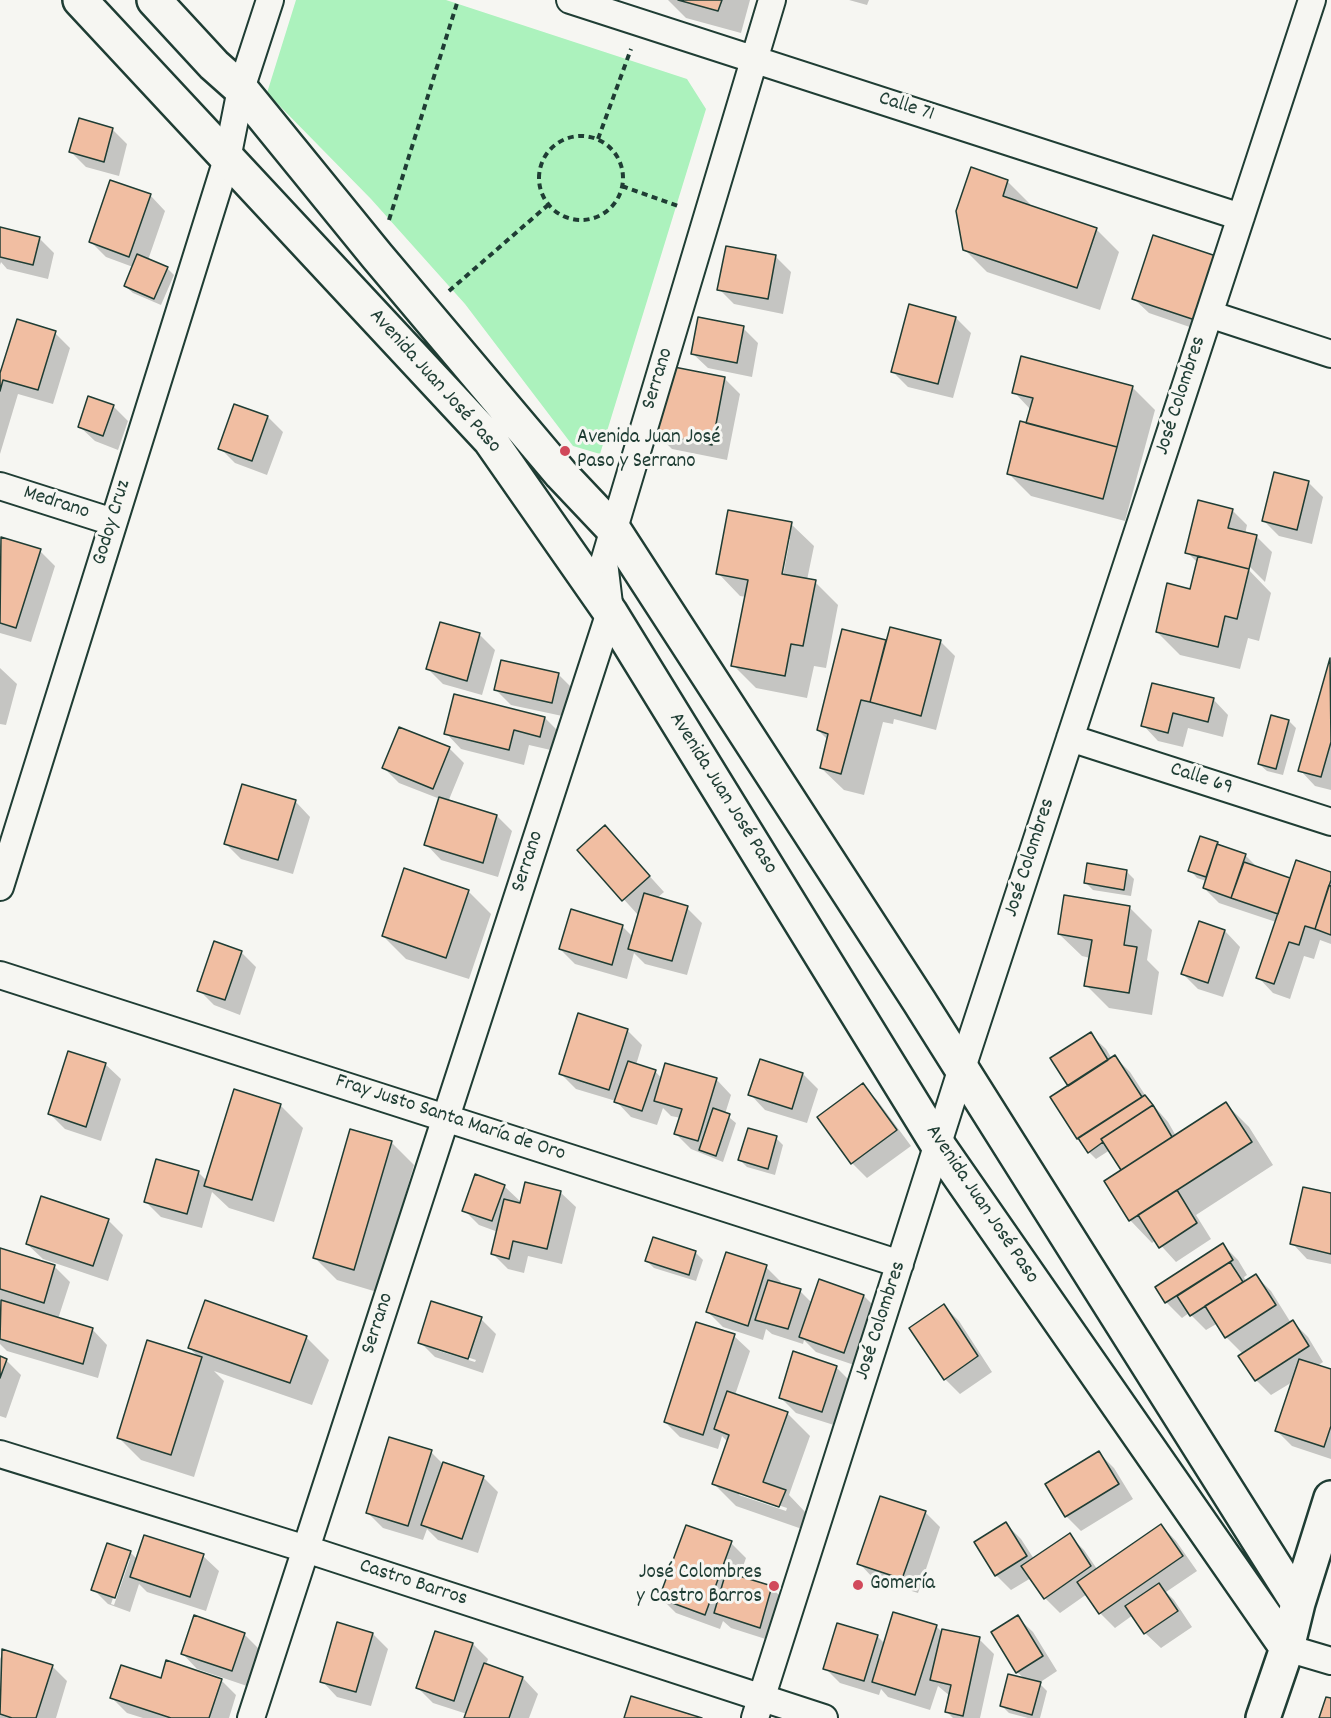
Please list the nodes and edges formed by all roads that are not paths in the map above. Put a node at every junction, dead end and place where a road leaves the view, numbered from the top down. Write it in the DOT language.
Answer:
graph roads {
  1 [pos="80,0"];
  2 [pos="154,0"];
  3 [pos="270,0"];
  4 [pos="570,0"];
  5 [pos="772,0"];
  6 [pos="1312,0"];
  7 [pos="755,59"];
  8 [pos="242,89"];
  9 [pos="227,159"];
  10 [pos="1241,217"];
  11 [pos="1209,314"];
  12 [pos="1331,354"];
  13 [pos="0,486"];
  14 [pos="112,522"];
  15 [pos="614,530"];
  16 [pos="610,612"];
  17 [pos="1070,738"];
  18 [pos="1331,822"];
  19 [pos="0,887"];
  20 [pos="0,975"];
  21 [pos="961,1071"];
  22 [pos="446,1118"];
  23 [pos="938,1145"];
  24 [pos="900,1264"];
  25 [pos="0,1454"];
  26 [pos="1331,1498"];
  27 [pos="306,1549"];
  28 [pos="1298,1603"];
  29 [pos="1287,1648"];
  30 [pos="1331,1661"];
  31 [pos="758,1708"];
  32 [pos="251,1718"];
  33 [pos="824,1718"];
  34 [pos="1263,1718"];
  1 -- 9 [label="main road, Avenida Juan José Paso"];
  2 -- 8 [label="main road, Avenida Juan José Paso"];
  3 -- 8 [label="street"];
  4 -- 7 [label="street, Calle 71"];
  5 -- 7 [label="street, Serrano"];
  6 -- 10 [label="street, José Colombres"];
  7 -- 10 [label="street, Calle 71"];
  7 -- 15 [label="street, Serrano"];
  8 -- 9 [label="street, Godoy Cruz"];
  8 -- 15 [label="main road, Avenida Juan José Paso"];
  9 -- 14 [label="street, Godoy Cruz"];
  9 -- 16 [label="main road, Avenida Juan José Paso"];
  10 -- 11 [label="street, José Colombres"];
  11 -- 12 [label="street"];
  11 -- 17 [label="street, José Colombres"];
  13 -- 14 [label="street, Medrano"];
  14 -- 19 [label="street, Godoy Cruz"];
  15 -- 16 [label="street, Serrano"];
  15 -- 21 [label="main road, Avenida Juan José Paso"];
  16 -- 22 [label="street, Serrano"];
  16 -- 23 [label="main road, Avenida Juan José Paso"];
  17 -- 18 [label="street, Calle 69"];
  17 -- 21 [label="street, José Colombres"];
  20 -- 22 [label="street, Fray Justo Santa María de Oro"];
  21 -- 23 [label="street, José Colombres"];
  21 -- 28 [label="main road, Avenida Juan José Paso"];
  22 -- 24 [label="street, Fray Justo Santa María de Oro"];
  22 -- 27 [label="street, Serrano"];
  23 -- 24 [label="street, José Colombres"];
  23 -- 29 [label="main road, Avenida Juan José Paso"];
  24 -- 31 [label="street, José Colombres"];
  25 -- 27 [label="street, Castro Barros"];
  26 -- 28 [label="main road"];
  27 -- 31 [label="street, Castro Barros"];
  27 -- 32 [label="street, Serrano"];
  28 -- 29 [label="main road"];
  29 -- 30 [label="street"];
  29 -- 34 [label="main road"];
  31 -- 33 [label="street, Castro Barros"];
}
